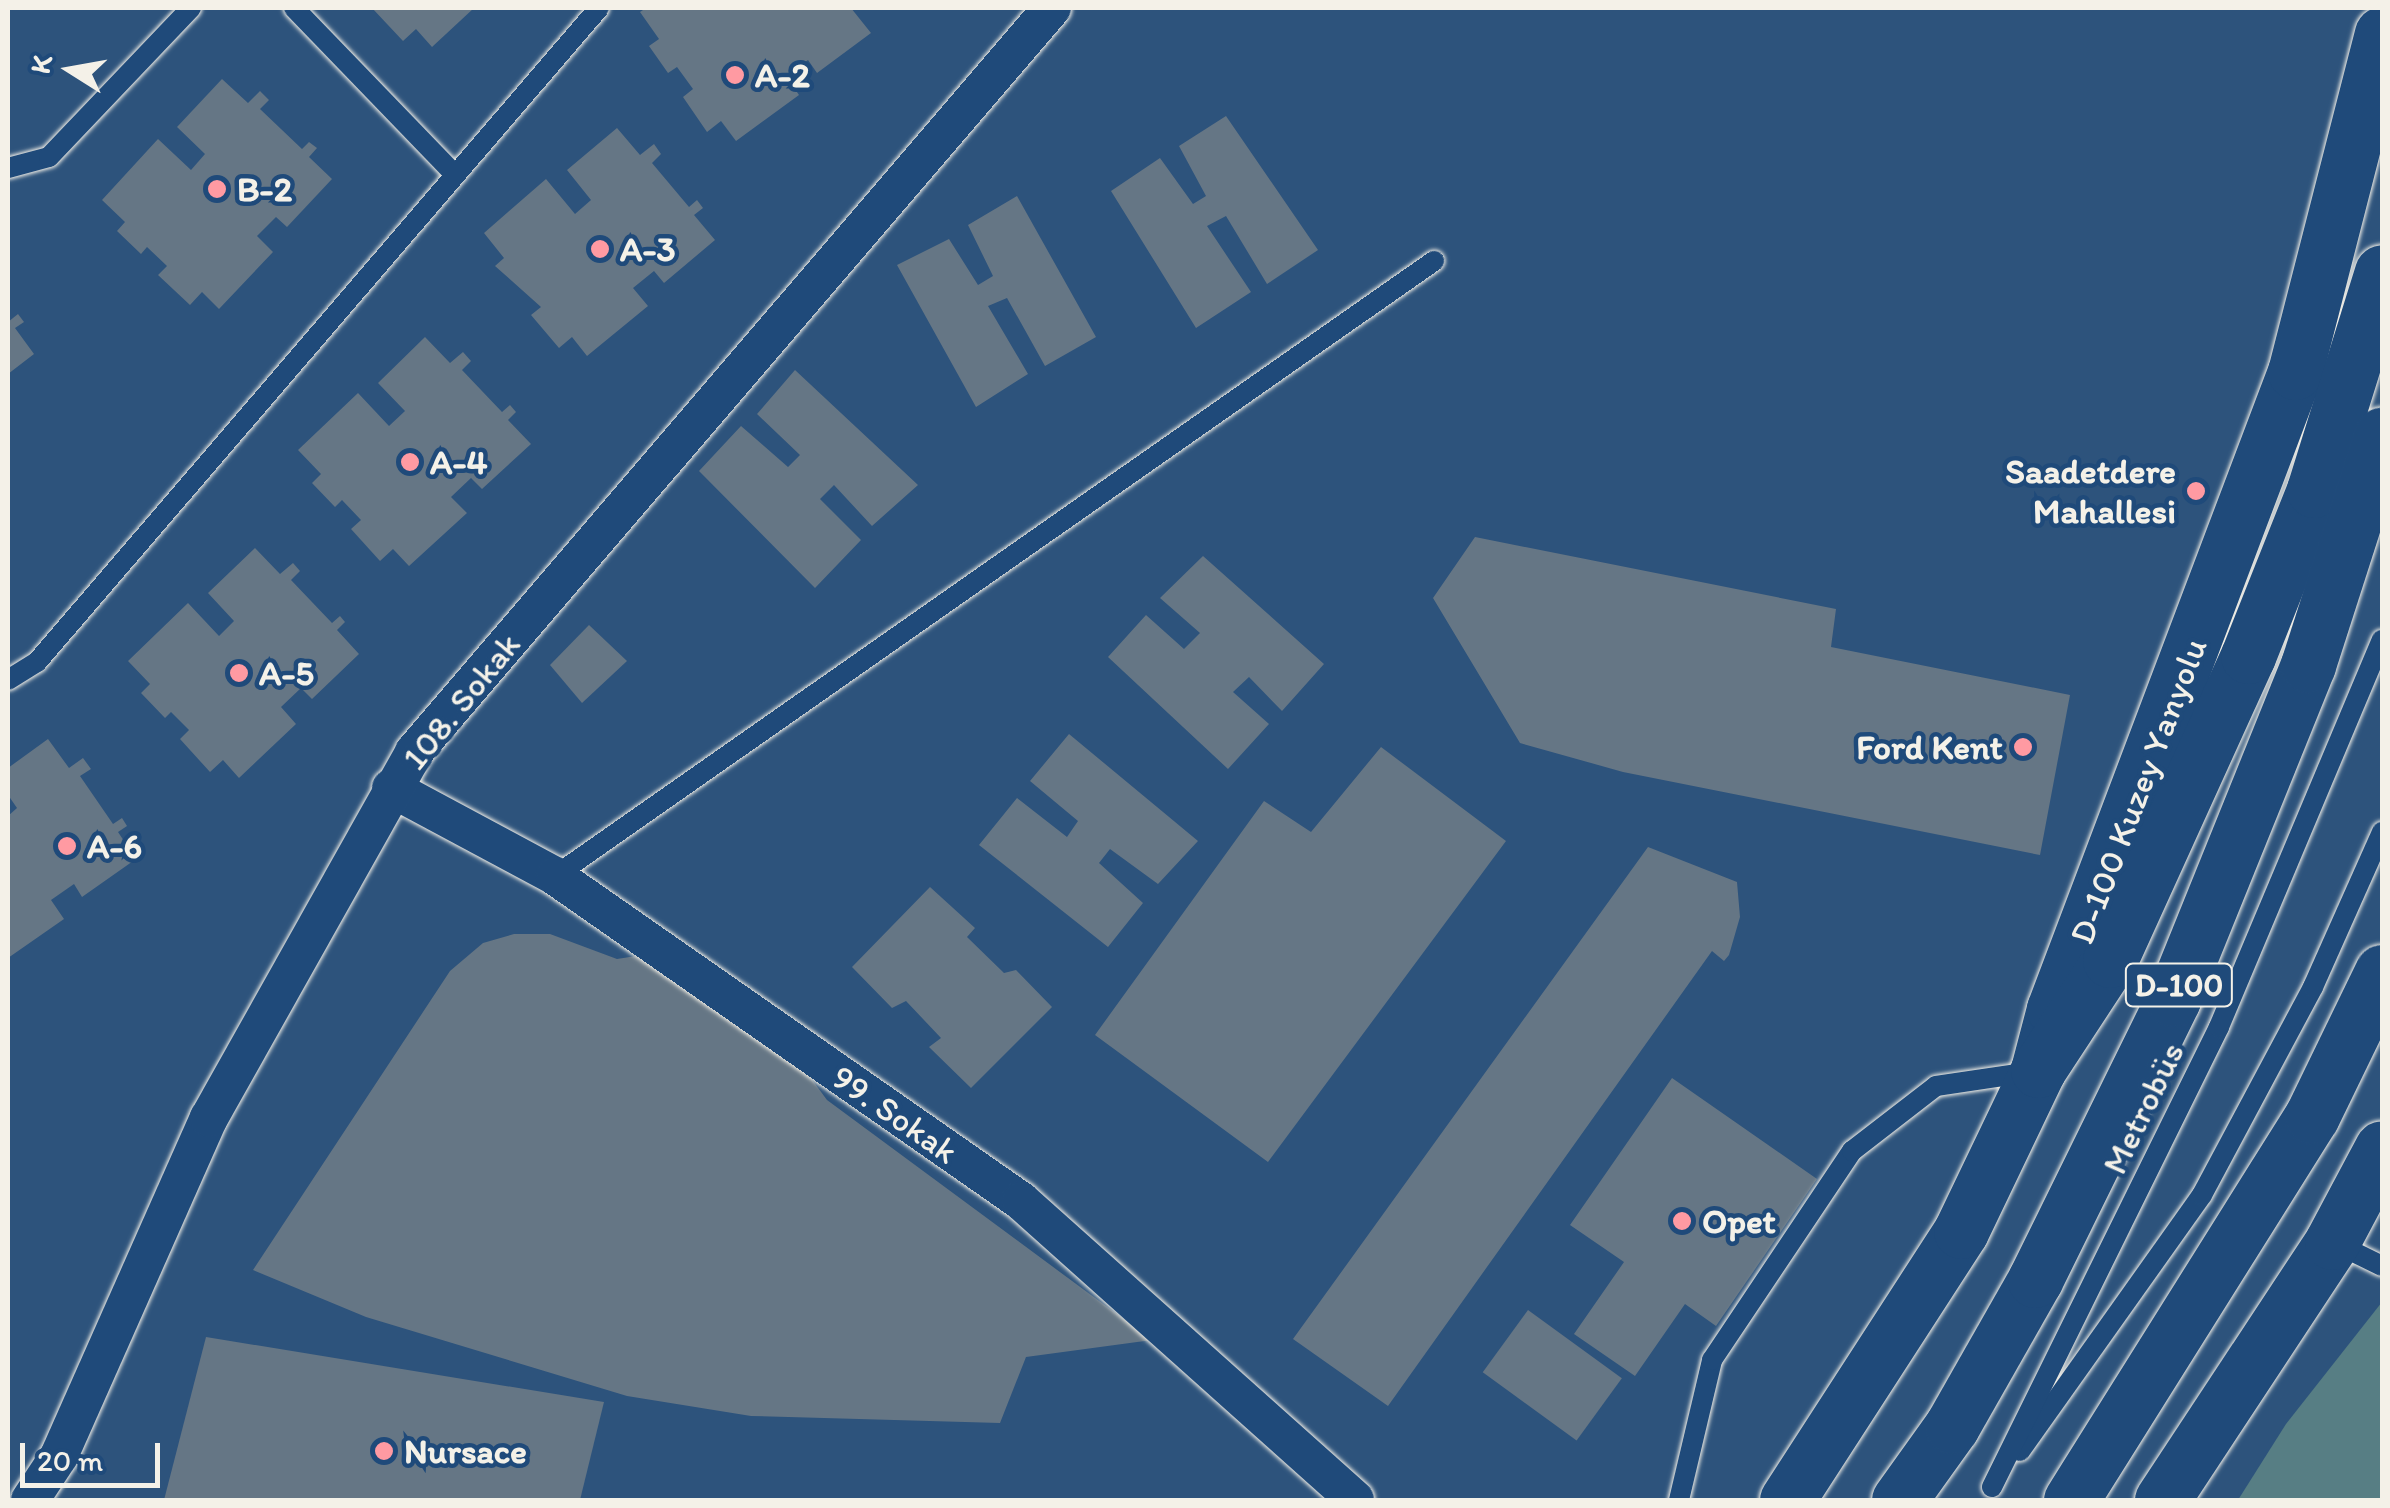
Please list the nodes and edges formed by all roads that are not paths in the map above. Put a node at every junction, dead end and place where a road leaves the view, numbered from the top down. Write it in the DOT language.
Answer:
graph roads {
  1 [pos="191,8"];
  2 [pos="294,8"];
  3 [pos="598,8"];
  4 [pos="1052,8"];
  5 [pos="2382,34"];
  6 [pos="8,168"];
  7 [pos="455,175"];
  8 [pos="1434,262"];
  9 [pos="2382,272"];
  10 [pos="2382,435"];
  11 [pos="2382,640"];
  12 [pos="8,680"];
  13 [pos="391,788"];
  14 [pos="2382,832"];
  15 [pos="555,876"];
  16 [pos="2381,977"];
  17 [pos="2038,1070"];
  18 [pos="2382,1148"];
  19 [pos="2332,1242"];
  20 [pos="2382,1266"];
  21 [pos="1987,1494"];
  22 [pos="30,1500"];
  23 [pos="1355,1500"];
  24 [pos="1679,1500"];
  25 [pos="1787,1500"];
  26 [pos="1899,1500"];
  27 [pos="2071,1500"];
  28 [pos="2162,1500"];
  1 -- 6 [label="lane"];
  2 -- 7 [label="lane"];
  3 -- 7 [label="lane"];
  4 -- 13 [label="street, 108. Sokak"];
  5 -- 17 [label="main road, D-100 Kuzey Yanyolu"];
  7 -- 12 [label="lane"];
  8 -- 15 [label="lane"];
  9 -- 17 [label="main road"];
  10 -- 26 [label="main road, D-100"];
  11 -- 21 [label="lane, Metrobüs"];
  13 -- 15 [label="street, 99. Sokak"];
  13 -- 22 [label="street, 108. Sokak"];
  14 -- 21 [label="lane, Metrobüs"];
  15 -- 23 [label="street, 99. Sokak"];
  16 -- 27 [label="main road"];
  17 -- 24 [label="lane"];
  17 -- 25 [label="main road, D-100 Kuzey Yanyolu"];
  18 -- 19 [label="main road"];
  19 -- 20 [label="lane"];
  19 -- 28 [label="main road"];
}
